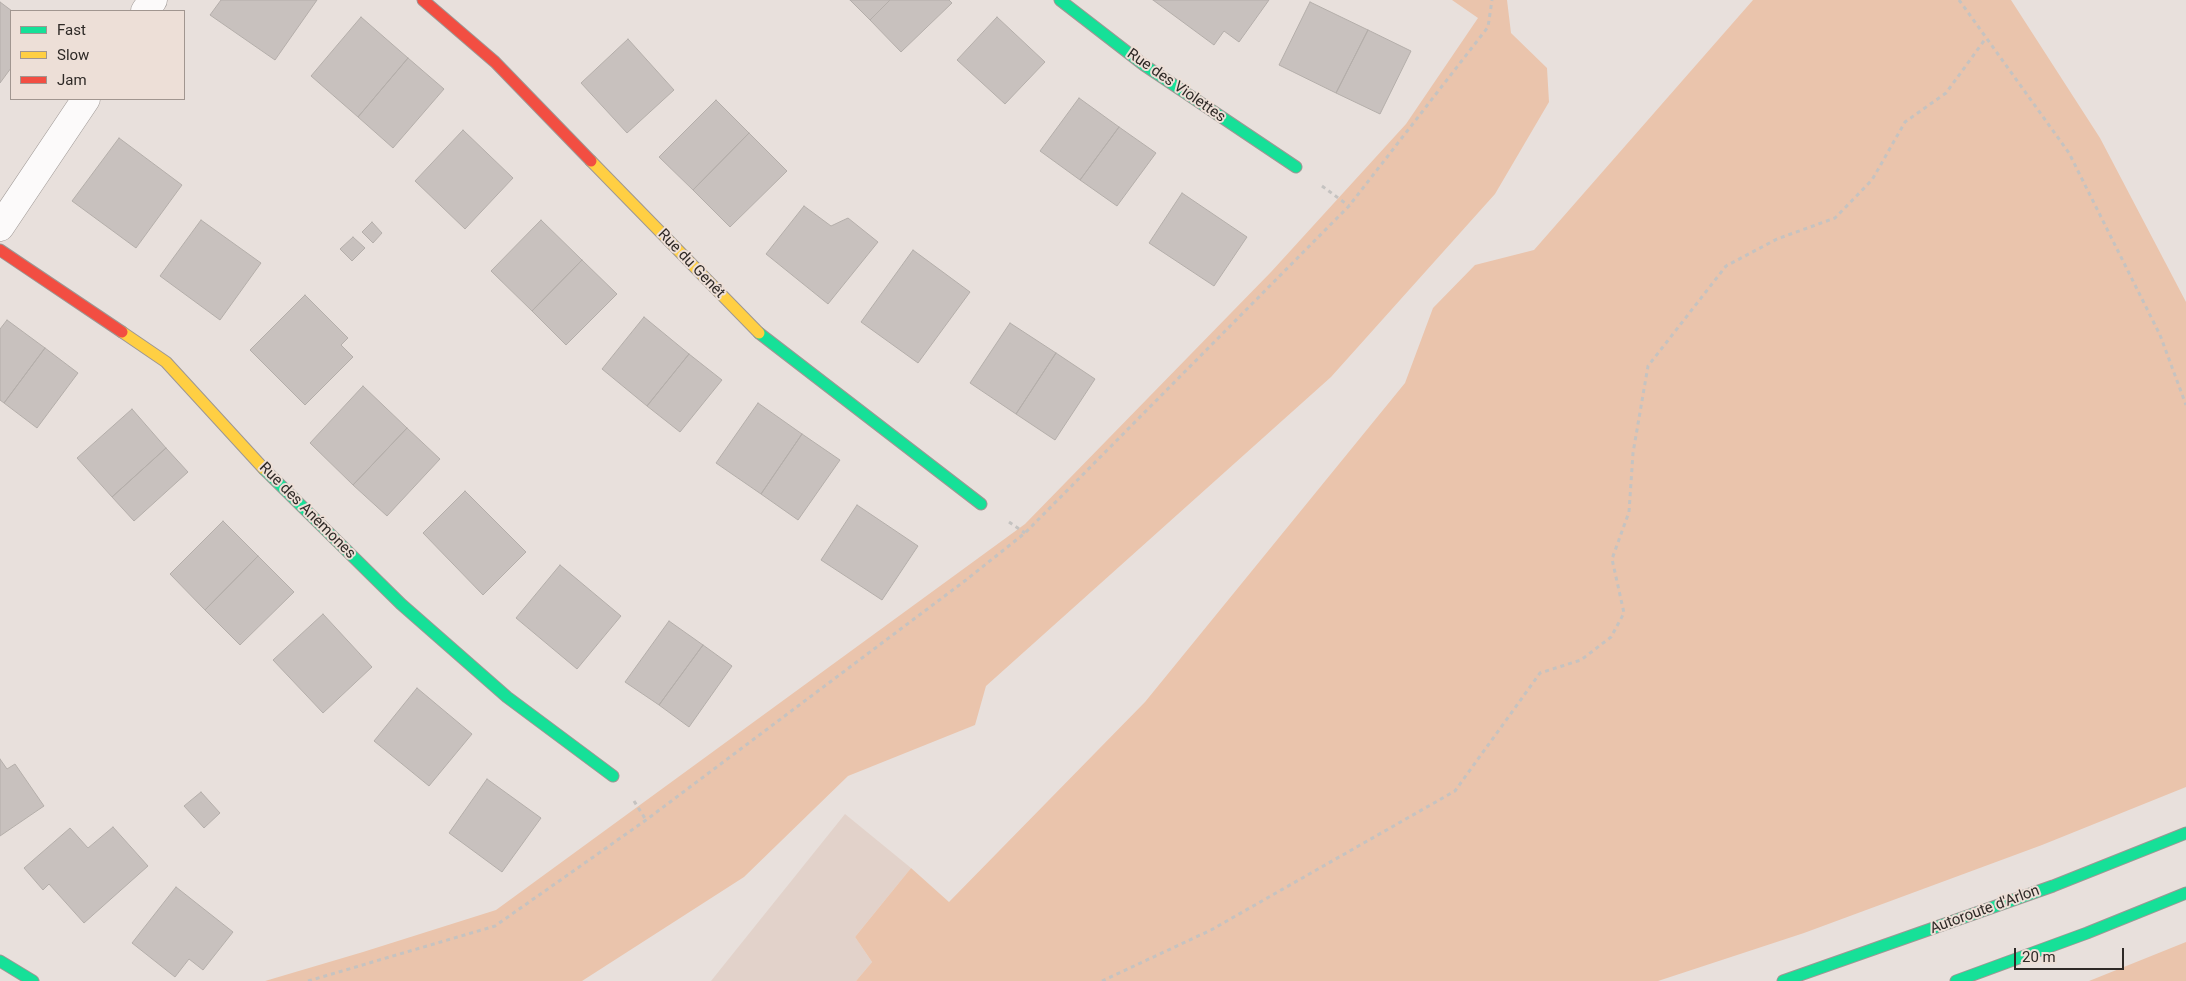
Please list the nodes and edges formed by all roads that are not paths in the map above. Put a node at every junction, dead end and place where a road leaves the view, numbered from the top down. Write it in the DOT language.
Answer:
graph roads {
  1 [pos="423,0"];
  2 [pos="1060,0"];
  3 [pos="85,100"];
  4 [pos="1296,167"];
  5 [pos="0,226"];
  6 [pos="0,250"];
  7 [pos="981,504"];
  8 [pos="614,776"];
  9 [pos="2186,833"];
  10 [pos="2186,893"];
  11 [pos="0,961"];
  12 [pos="33,981"];
  13 [pos="1783,981"];
  14 [pos="1956,981"];
  1 -- 7 [label="main road, Rue du Genêt"];
  2 -- 4 [label="main road, Rue des Violettes"];
  3 -- 5 [label="street"];
  6 -- 8 [label="main road, Rue des Anémones"];
  9 -- 13 [label="main road, Autoroute d'Arlon"];
  10 -- 14 [label="main road"];
  11 -- 12 [label="main road"];
}
